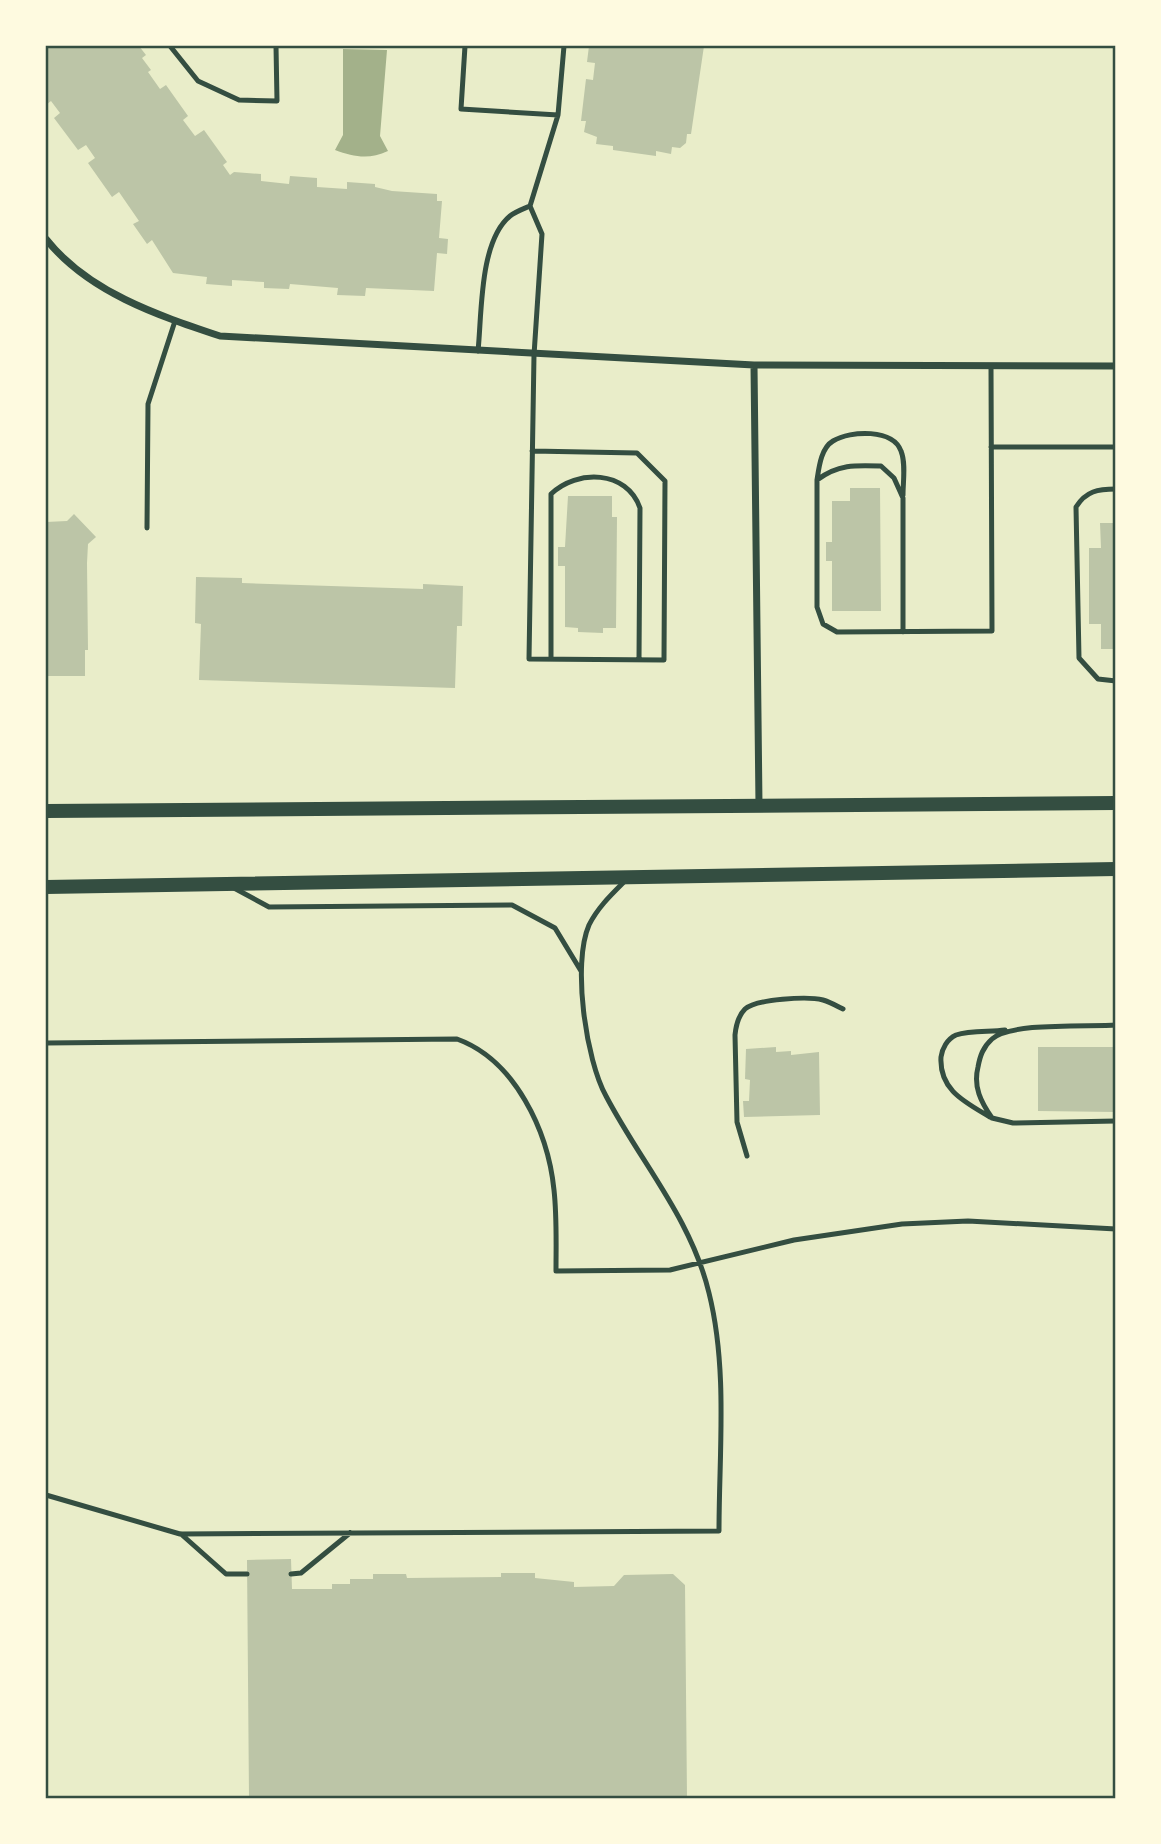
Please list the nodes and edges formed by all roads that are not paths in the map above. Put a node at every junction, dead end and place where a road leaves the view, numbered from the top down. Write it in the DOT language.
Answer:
graph roads {
  1 [pos="170,46"];
  2 [pos="276,46"];
  3 [pos="465,46"];
  4 [pos="564,46"];
  5 [pos="558,114"];
  6 [pos="530,206"];
  7 [pos="46,239"];
  8 [pos="175,321"];
  9 [pos="478,351"];
  10 [pos="534,355"];
  11 [pos="754,365"];
  12 [pos="1115,366"];
  13 [pos="991,367"];
  14 [pos="991,447"];
  15 [pos="1115,447"];
  16 [pos="532,452"];
  17 [pos="817,480"];
  18 [pos="1115,489"];
  19 [pos="903,498"];
  20 [pos="147,527"];
  21 [pos="903,632"];
  22 [pos="551,659"];
  23 [pos="639,660"];
  24 [pos="1115,681"];
  25 [pos="1115,803"];
  26 [pos="759,806"];
  27 [pos="46,811"];
  28 [pos="1115,869"];
  29 [pos="628,877"];
  30 [pos="224,884"];
  31 [pos="46,887"];
  32 [pos="580,971"];
  33 [pos="843,1009"];
  34 [pos="1115,1025"];
  35 [pos="1012,1030"];
  36 [pos="46,1043"];
  37 [pos="992,1118"];
  38 [pos="1115,1121"];
  39 [pos="747,1156"];
  40 [pos="1115,1229"];
  41 [pos="699,1262"];
  42 [pos="46,1494"];
  43 [pos="350,1533"];
  44 [pos="180,1534"];
  45 [pos="247,1574"];
  46 [pos="291,1574"];
  1 -- 2 [label="lane"];
  3 -- 5 [label="lane"];
  4 -- 5 [label="lane"];
  5 -- 6 [label="lane"];
  6 -- 9 [label="lane"];
  6 -- 10 [label="lane"];
  7 -- 8 [label="street"];
  8 -- 9 [label="street"];
  8 -- 20 [label="lane"];
  9 -- 10 [label="street"];
  10 -- 11 [label="street"];
  10 -- 16 [label="lane"];
  11 -- 13 [label="street"];
  11 -- 26 [label="street"];
  12 -- 13 [label="street"];
  13 -- 14 [label="lane"];
  14 -- 15 [label="lane"];
  14 -- 21 [label="lane"];
  16 -- 22 [label="lane"];
  16 -- 23 [label="lane"];
  17 -- 19 [label="lane"];
  17 -- 19 [label="lane"];
  17 -- 21 [label="lane"];
  18 -- 24 [label="lane"];
  19 -- 21 [label="lane"];
  22 -- 23 [label="lane"];
  22 -- 23 [label="lane"];
  25 -- 26 [label="main road"];
  26 -- 27 [label="main road"];
  28 -- 29 [label="main road"];
  29 -- 30 [label="main road"];
  29 -- 32 [label="lane"];
  30 -- 31 [label="main road"];
  30 -- 32 [label="lane"];
  32 -- 41 [label="lane"];
  33 -- 39 [label="lane"];
  34 -- 35 [label="lane"];
  35 -- 37 [label="lane"];
  35 -- 37 [label="lane"];
  36 -- 41 [label="lane"];
  37 -- 38 [label="lane"];
  40 -- 41 [label="lane"];
  41 -- 43 [label="lane"];
  42 -- 44 [label="lane"];
  43 -- 44 [label="lane"];
  43 -- 46 [label="lane"];
  44 -- 45 [label="lane"];
}
